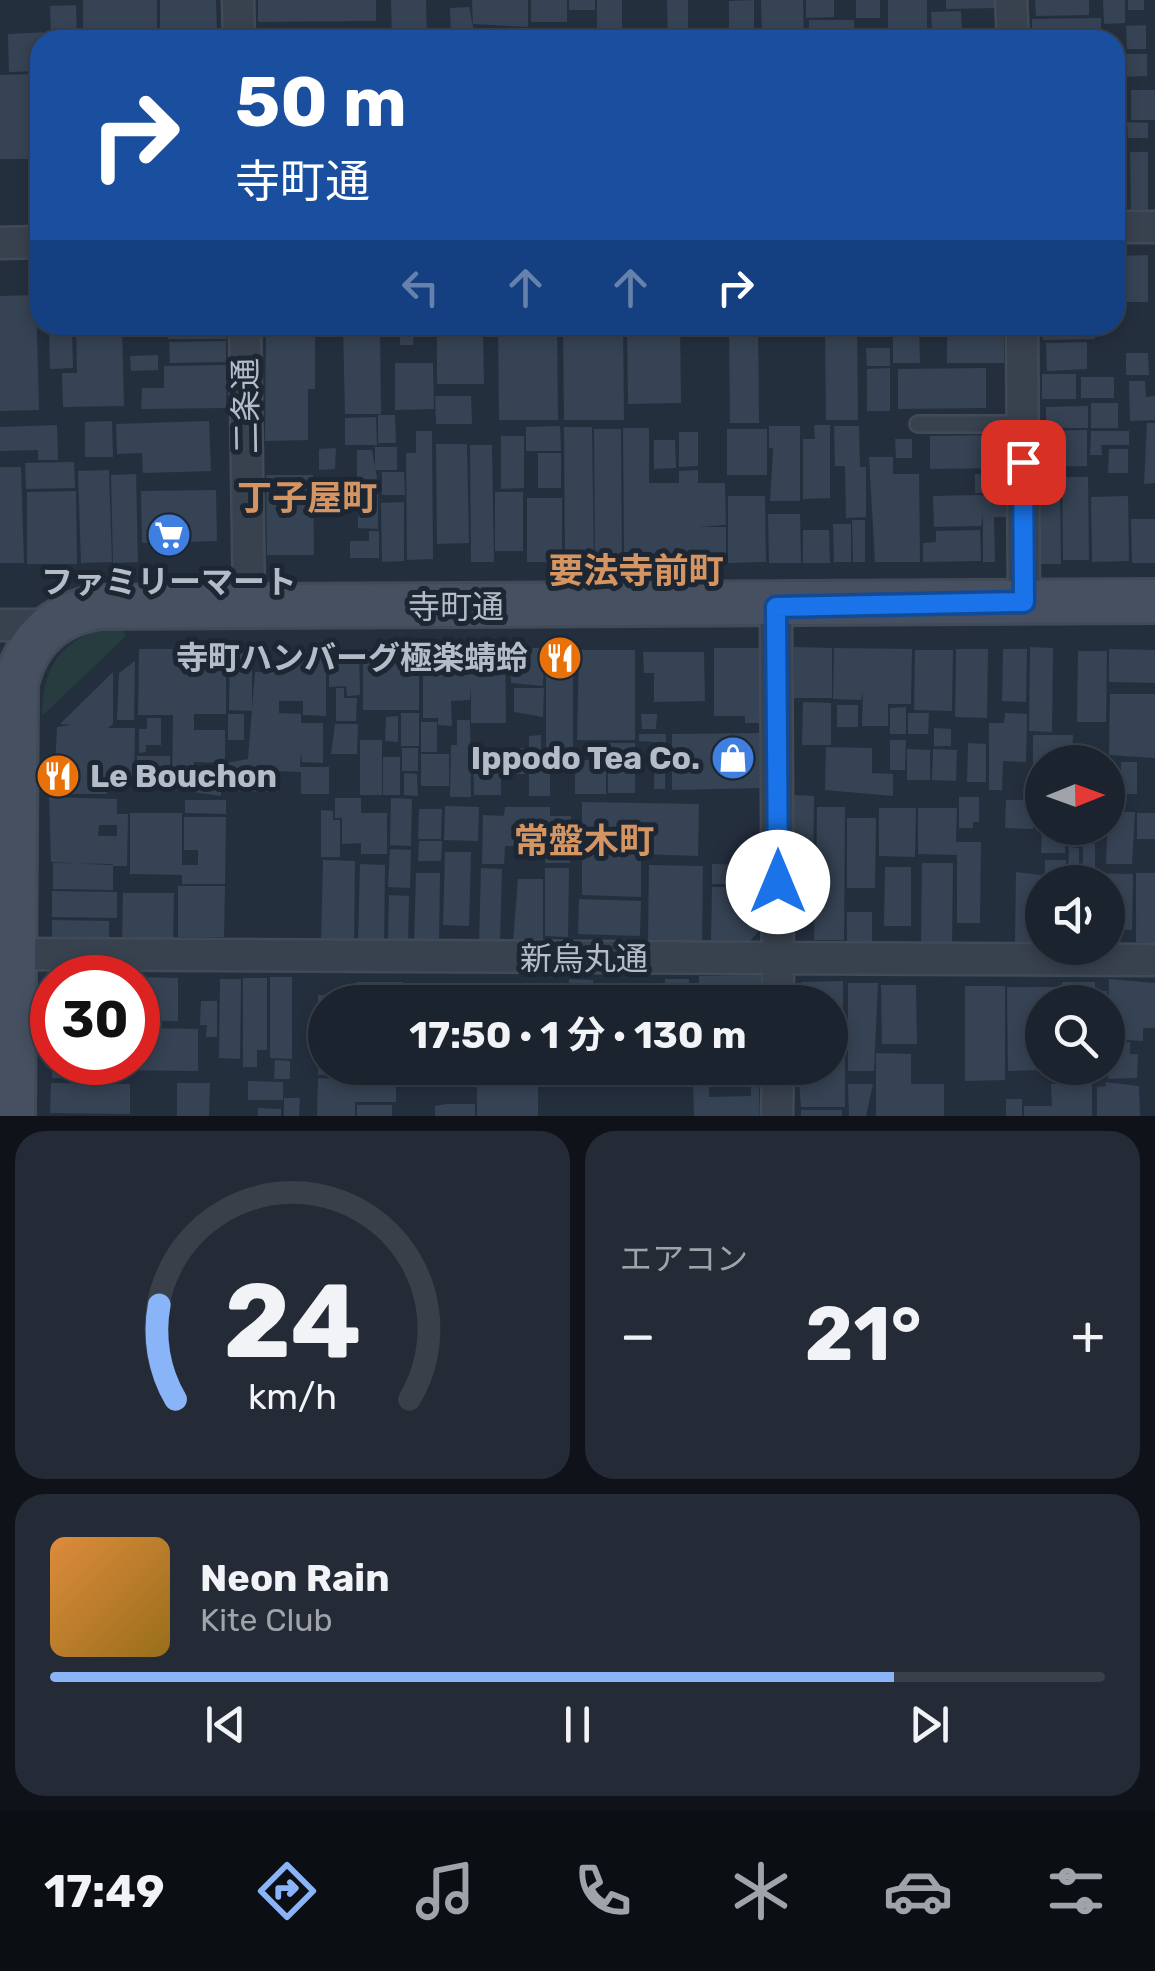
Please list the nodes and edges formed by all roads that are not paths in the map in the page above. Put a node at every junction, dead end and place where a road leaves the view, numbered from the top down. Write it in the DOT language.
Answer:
graph roads {
  1 [pos="238,0"];
  2 [pos="1011,0"];
  3 [pos="239,30"];
  4 [pos="1012,30"];
  5 [pos="1155,226"];
  6 [pos="1125,227"];
  7 [pos="30,242"];
  8 [pos="0,243"];
  9 [pos="245,335"];
  10 [pos="1022,335"];
  11 [pos="918,424"];
  12 [pos="1023,424"];
  13 [pos="1024,602"];
  14 [pos="1155,602"];
  15 [pos="249,607"];
  16 [pos="776,607"];
  17 [pos="0,625"];
  18 [pos="52,625"];
  19 [pos="13,954"];
  20 [pos="778,960"];
  21 [pos="1155,960"];
  22 [pos="778,985"];
  23 [pos="778,1085"];
  24 [pos="13,1116"];
  25 [pos="777,1116"];
  1 -- 3 [label="street"];
  2 -- 4 [label="street"];
  5 -- 6 [label="street"];
  7 -- 8 [label="street"];
  9 -- 15 [label="street, 二条通"];
  10 -- 12 [label="street"];
  11 -- 12 [label="lane"];
  12 -- 13 [label="street"];
  13 -- 14 [label="street, 寺町通"];
  13 -- 16 [label="street, 寺町通"];
  15 -- 16 [label="street, 寺町通"];
  15 -- 18 [label="street, 寺町通"];
  16 -- 20 [label="street"];
  17 -- 18 [label="street, 寺町通"];
  18 -- 19 [label="street"];
  19 -- 20 [label="street, 新烏丸通"];
  19 -- 24 [label="street"];
  20 -- 21 [label="street, 新烏丸通"];
  20 -- 22 [label="street"];
  23 -- 25 [label="street"];
}
